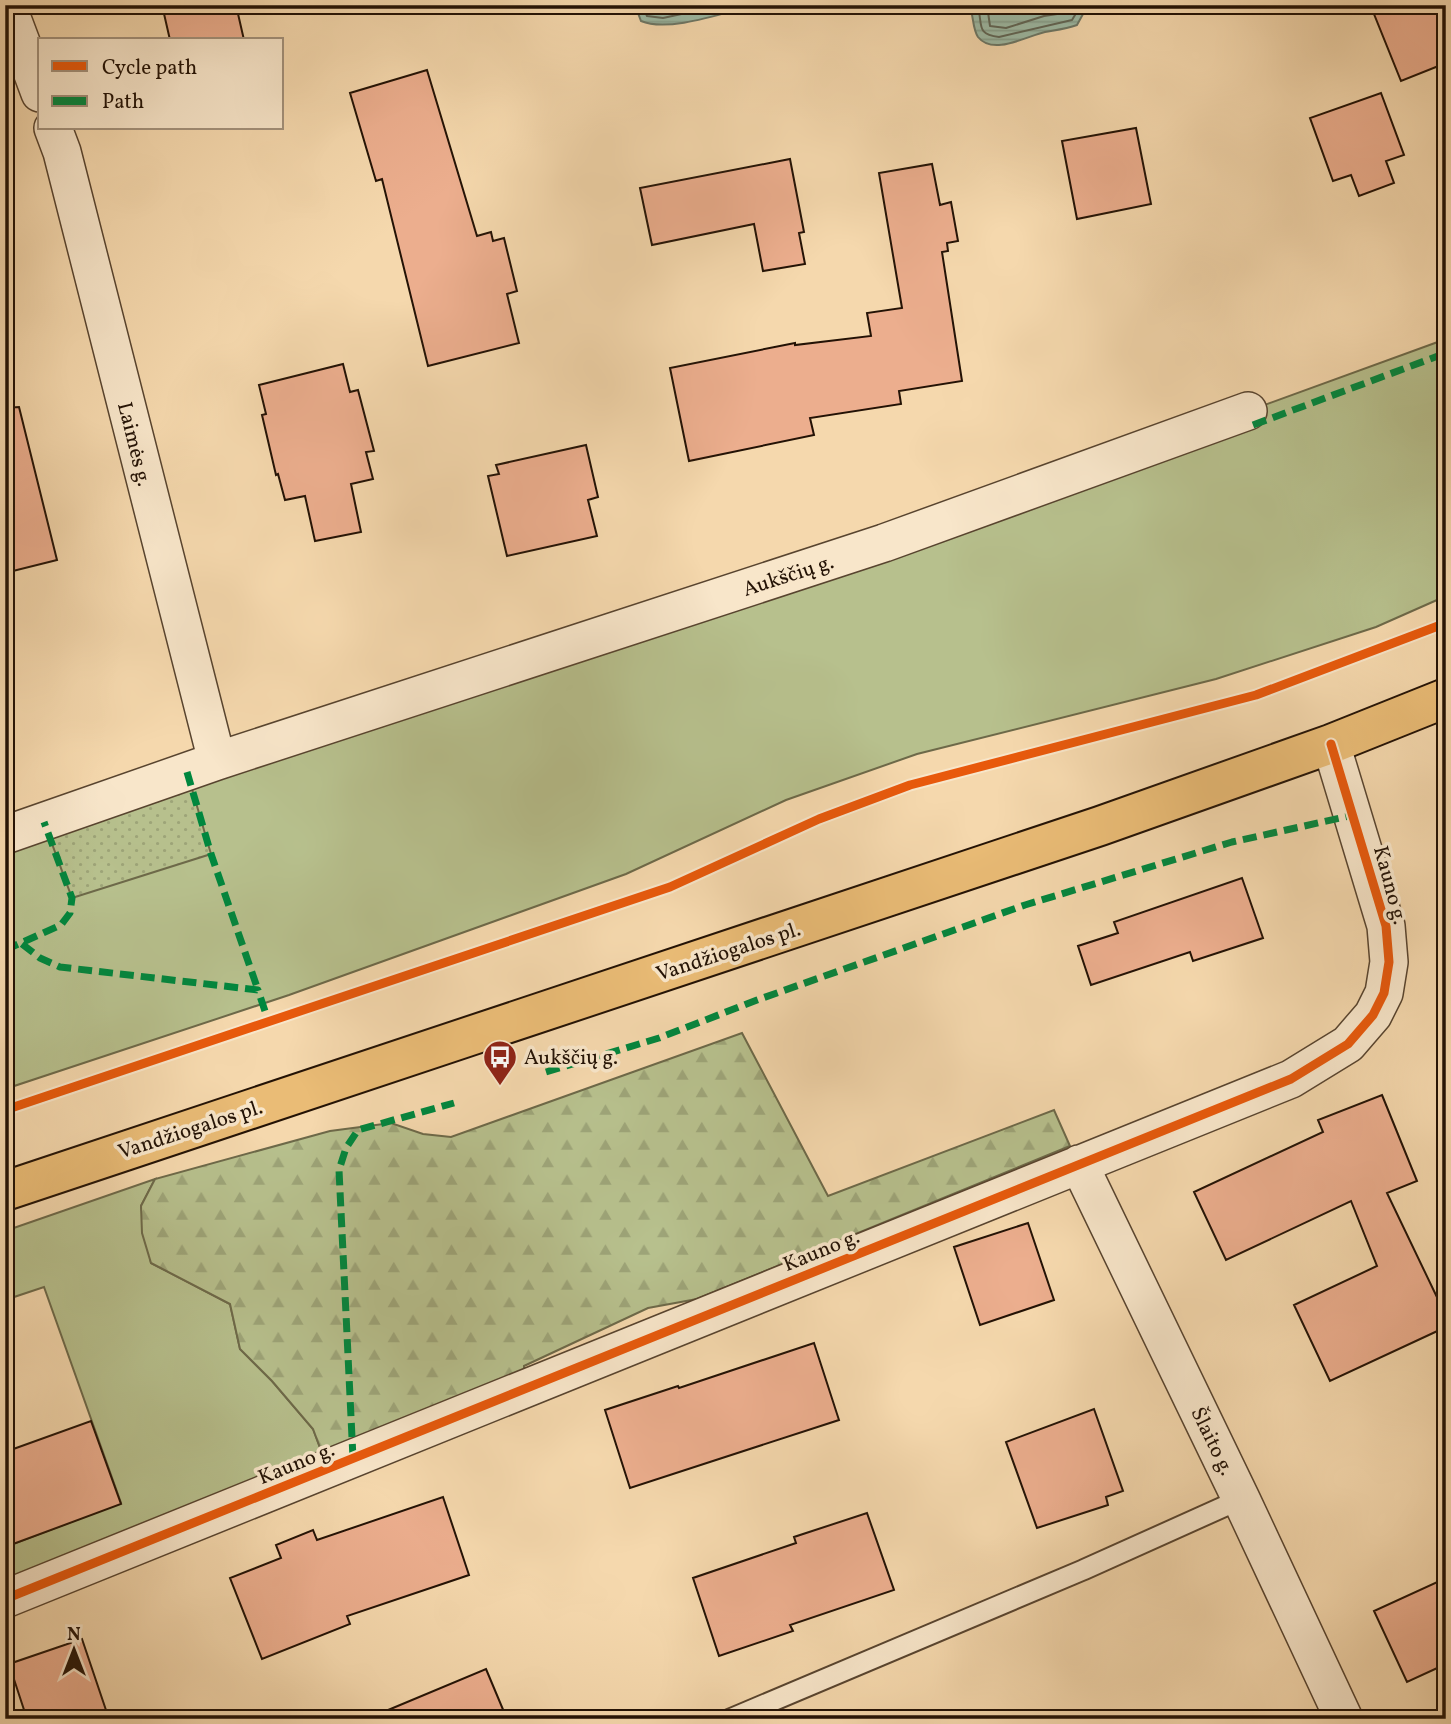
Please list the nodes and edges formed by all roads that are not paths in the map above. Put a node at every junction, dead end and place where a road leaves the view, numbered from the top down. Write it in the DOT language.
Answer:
graph roads {
  1 [pos="7,5"];
  2 [pos="38,88"];
  3 [pos="54,130"];
  4 [pos="1248,411"];
  5 [pos="1446,698"];
  6 [pos="1331,744"];
  7 [pos="217,761"];
  8 [pos="5,835"];
  9 [pos="1079,1164"];
  10 [pos="5,1191"];
  11 [pos="1241,1499"];
  12 [pos="5,1600"];
  13 [pos="730,1719"];
  14 [pos="1344,1719"];
  1 -- 2 [label="street"];
  3 -- 7 [label="street, Laimės g."];
  4 -- 7 [label="street, Aukščių g."];
  5 -- 6 [label="main road, Vandžiogalos pl."];
  6 -- 9 [label="street, Kauno g."];
  6 -- 10 [label="main road, Vandžiogalos pl."];
  7 -- 8 [label="street, Aukščių g."];
  9 -- 11 [label="street, Šlaito g."];
  9 -- 12 [label="street, Kauno g."];
  11 -- 13 [label="lane"];
  11 -- 14 [label="street, Šlaito g."];
}
